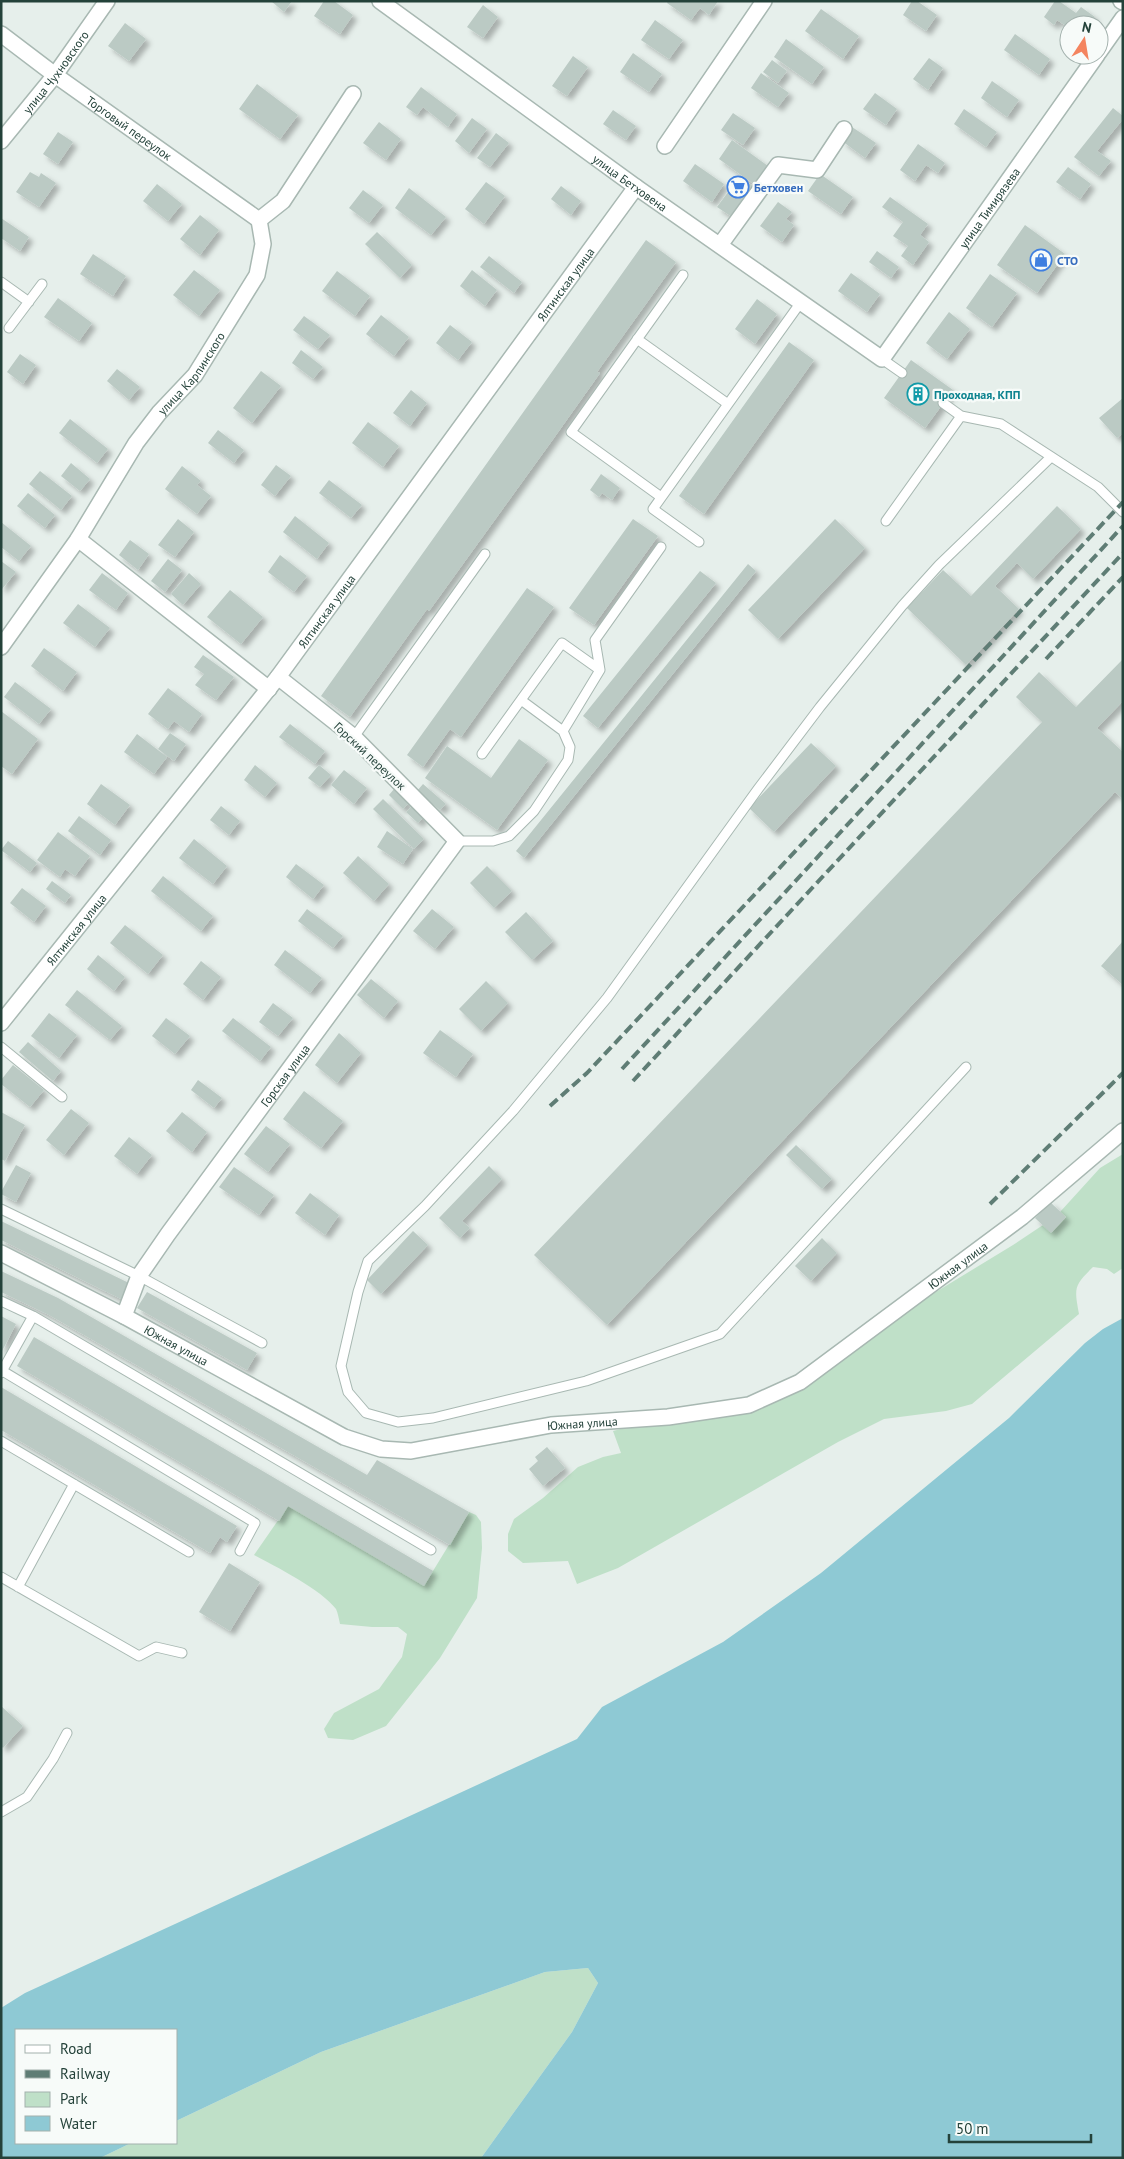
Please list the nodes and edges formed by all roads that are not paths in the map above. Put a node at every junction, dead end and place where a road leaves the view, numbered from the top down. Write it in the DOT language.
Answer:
graph roads {
  1 [pos="107,1"];
  2 [pos="380,1"];
  3 [pos="764,1"];
  4 [pos="1123,18"];
  5 [pos="1,34"];
  6 [pos="1109,38"];
  7 [pos="1090,65"];
  8 [pos="55,75"];
  9 [pos="352,94"];
  10 [pos="844,129"];
  11 [pos="1,141"];
  12 [pos="665,146"];
  13 [pos="636,187"];
  14 [pos="259,220"];
  15 [pos="720,245"];
  16 [pos="683,275"];
  17 [pos="1,282"];
  18 [pos="42,284"];
  19 [pos="29,302"];
  20 [pos="801,302"];
  21 [pos="9,328"];
  22 [pos="637,339"];
  23 [pos="882,359"];
  24 [pos="902,373"];
  25 [pos="943,403"];
  26 [pos="728,404"];
  27 [pos="961,416"];
  28 [pos="1051,456"];
  29 [pos="662,497"];
  30 [pos="1123,512"];
  31 [pos="886,521"];
  32 [pos="78,540"];
  33 [pos="700,542"];
  34 [pos="662,548"];
  35 [pos="485,554"];
  36 [pos="1,647"];
  37 [pos="600,670"];
  38 [pos="273,683"];
  39 [pos="521,700"];
  40 [pos="563,731"];
  41 [pos="354,737"];
  42 [pos="482,754"];
  43 [pos="457,841"];
  44 [pos="1,1023"];
  45 [pos="1,1047"];
  46 [pos="966,1066"];
  47 [pos="62,1096"];
  48 [pos="1123,1131"];
  49 [pos="1,1209"];
  50 [pos="1,1252"];
  51 [pos="139,1276"];
  52 [pos="1,1301"];
  53 [pos="33,1316"];
  54 [pos="124,1316"];
  55 [pos="262,1343"];
  56 [pos="2,1371"];
  57 [pos="1,1441"];
  58 [pos="74,1484"];
  59 [pos="431,1550"];
  60 [pos="240,1551"];
  61 [pos="190,1552"];
  62 [pos="1,1577"];
  63 [pos="18,1587"];
  64 [pos="182,1652"];
  65 [pos="67,1733"];
  66 [pos="1,1812"];
  1 -- 8 [label="street, улица Чухновского"];
  2 -- 13 [label="street, улица Бетховена"];
  3 -- 12 [label="street"];
  4 -- 6 [label="street, улица Тимирязева"];
  5 -- 8 [label="street, Торговый переулок"];
  7 -- 23 [label="street, улица Тимирязева"];
  8 -- 11 [label="street, улица Чухновского"];
  8 -- 14 [label="street, Торговый переулок"];
  9 -- 14 [label="street"];
  10 -- 15 [label="street"];
  13 -- 15 [label="street, улица Бетховена"];
  13 -- 38 [label="street, Ялтинская улица"];
  14 -- 32 [label="street, улица Карпинского"];
  15 -- 20 [label="street, улица Бетховена"];
  16 -- 22 [label="lane"];
  17 -- 19 [label="lane"];
  18 -- 19 [label="lane"];
  19 -- 21 [label="lane"];
  20 -- 23 [label="street, улица Бетховена"];
  20 -- 26 [label="lane"];
  22 -- 26 [label="lane"];
  22 -- 29 [label="lane"];
  23 -- 24 [label="lane"];
  25 -- 27 [label="lane"];
  26 -- 29 [label="lane"];
  27 -- 28 [label="lane"];
  27 -- 31 [label="lane"];
  28 -- 30 [label="lane"];
  28 -- 46 [label="lane"];
  29 -- 33 [label="lane"];
  32 -- 36 [label="street, улица Карпинского"];
  32 -- 38 [label="street, Горский переулок"];
  34 -- 37 [label="lane"];
  35 -- 41 [label="lane"];
  37 -- 39 [label="lane"];
  37 -- 40 [label="lane"];
  38 -- 41 [label="street, Горский переулок"];
  38 -- 44 [label="street, Ялтинская улица"];
  39 -- 40 [label="lane"];
  39 -- 42 [label="lane"];
  40 -- 43 [label="lane"];
  41 -- 43 [label="street, Горский переулок"];
  43 -- 51 [label="street, Горская улица"];
  45 -- 47 [label="lane"];
  48 -- 54 [label="street, Южная улица"];
  49 -- 51 [label="lane"];
  50 -- 54 [label="street, Южная улица"];
  51 -- 54 [label="street, Горская улица"];
  51 -- 55 [label="lane"];
  52 -- 53 [label="lane"];
  53 -- 56 [label="lane"];
  53 -- 59 [label="lane"];
  56 -- 60 [label="lane"];
  57 -- 58 [label="lane"];
  58 -- 61 [label="lane"];
  58 -- 63 [label="lane"];
  62 -- 63 [label="lane"];
  63 -- 64 [label="lane"];
  65 -- 66 [label="lane"];
}
